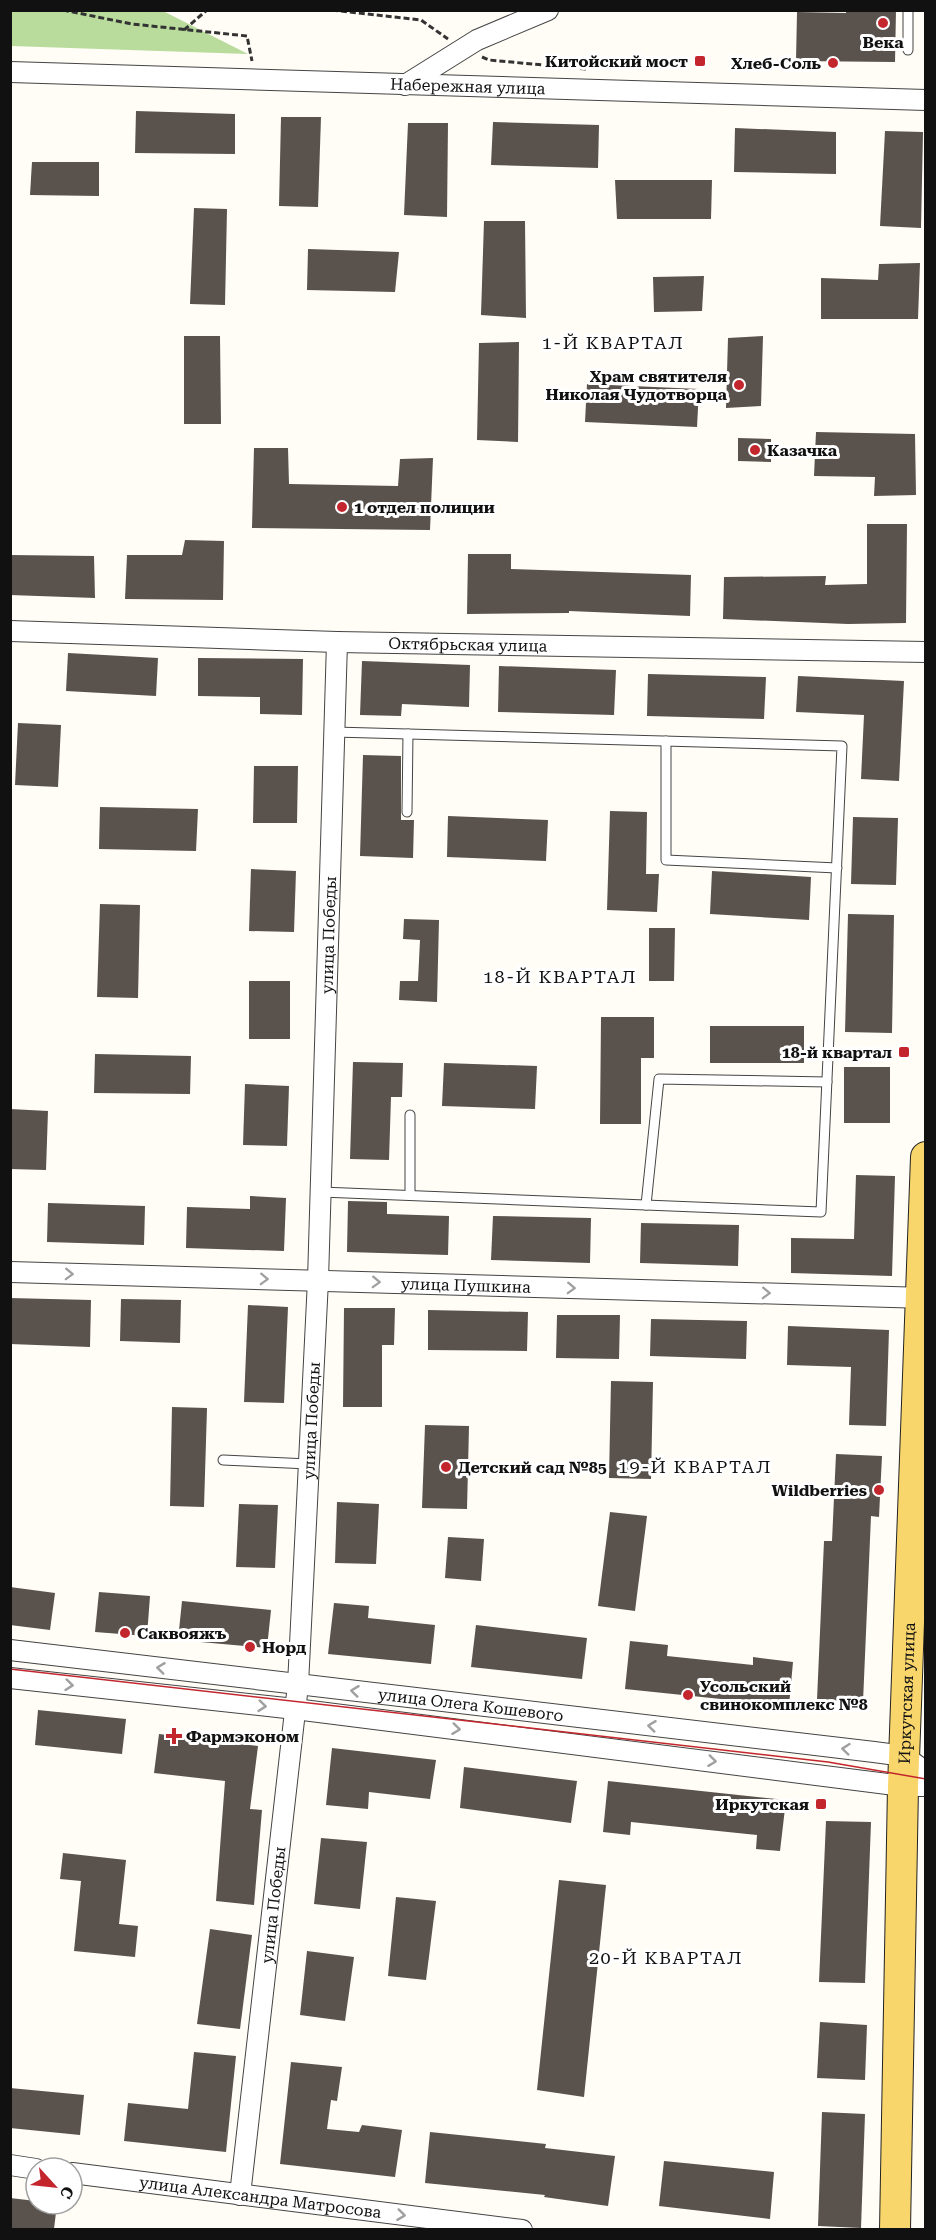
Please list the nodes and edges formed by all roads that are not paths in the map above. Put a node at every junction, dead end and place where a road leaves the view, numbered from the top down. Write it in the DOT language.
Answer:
graph roads {
  1 [pos="548,10"];
  2 [pos="908,10"];
  3 [pos="909,50"];
  4 [pos="10,72"];
  5 [pos="405,85"];
  6 [pos="926,100"];
  7 [pos="10,631"];
  8 [pos="337,642"];
  9 [pos="926,652"];
  10 [pos="334,732"];
  11 [pos="408,734"];
  12 [pos="666,741"];
  13 [pos="407,812"];
  14 [pos="837,868"];
  15 [pos="827,1082"];
  16 [pos="410,1114"];
  17 [pos="926,1157"];
  18 [pos="321,1192"];
  19 [pos="410,1195"];
  20 [pos="646,1205"];
  21 [pos="10,1272"];
  22 [pos="318,1280"];
  23 [pos="923,1298"];
  24 [pos="223,1460"];
  25 [pos="309,1464"];
  26 [pos="10,1650"];
  27 [pos="10,1678"];
  28 [pos="298,1685"];
  29 [pos="295,1710"];
  30 [pos="914,1775"];
  31 [pos="84,2175"];
  32 [pos="240,2195"];
  33 [pos="522,2229"];
  34 [pos="895,2229"];
  1 -- 5 [label="street"];
  2 -- 3 [label="lane"];
  4 -- 5 [label="street, Набережная улица"];
  5 -- 6 [label="street, Набережная улица"];
  7 -- 8 [label="street, Октябрьская улица"];
  8 -- 9 [label="street, Октябрьская улица"];
  8 -- 10 [label="street, улица Победы"];
  10 -- 11 [label="lane"];
  10 -- 18 [label="street, улица Победы"];
  11 -- 12 [label="lane"];
  11 -- 13 [label="lane"];
  12 -- 14 [label="lane"];
  12 -- 14 [label="lane"];
  14 -- 15 [label="lane"];
  15 -- 20 [label="lane"];
  15 -- 20 [label="lane"];
  16 -- 19 [label="lane"];
  17 -- 23 [label="main road, Иркутская улица"];
  18 -- 19 [label="lane"];
  18 -- 22 [label="street, улица Победы"];
  19 -- 20 [label="lane"];
  21 -- 22 [label="street, улица Пушкина, one-way"];
  22 -- 23 [label="street, улица Пушкина, one-way"];
  22 -- 25 [label="street, улица Победы"];
  23 -- 30 [label="main road, Иркутская улица"];
  24 -- 25 [label="lane"];
  25 -- 28 [label="street, улица Победы"];
  28 -- 26 [label="street, улица Олега Кошевого, one-way"];
  27 -- 29 [label="street, улица Олега Кошевого, one-way"];
  28 -- 29 [label="street, улица Победы"];
  30 -- 28 [label="street, улица Олега Кошевого, one-way"];
  29 -- 30 [label="street, улица Олега Кошевого, one-way"];
  29 -- 32 [label="street, улица Победы"];
  30 -- 34 [label="main road, Иркутская улица"];
  31 -- 32 [label="street, улица Александра Матросова"];
  32 -- 33 [label="street, улица Александра Матросова, one-way"];
}
